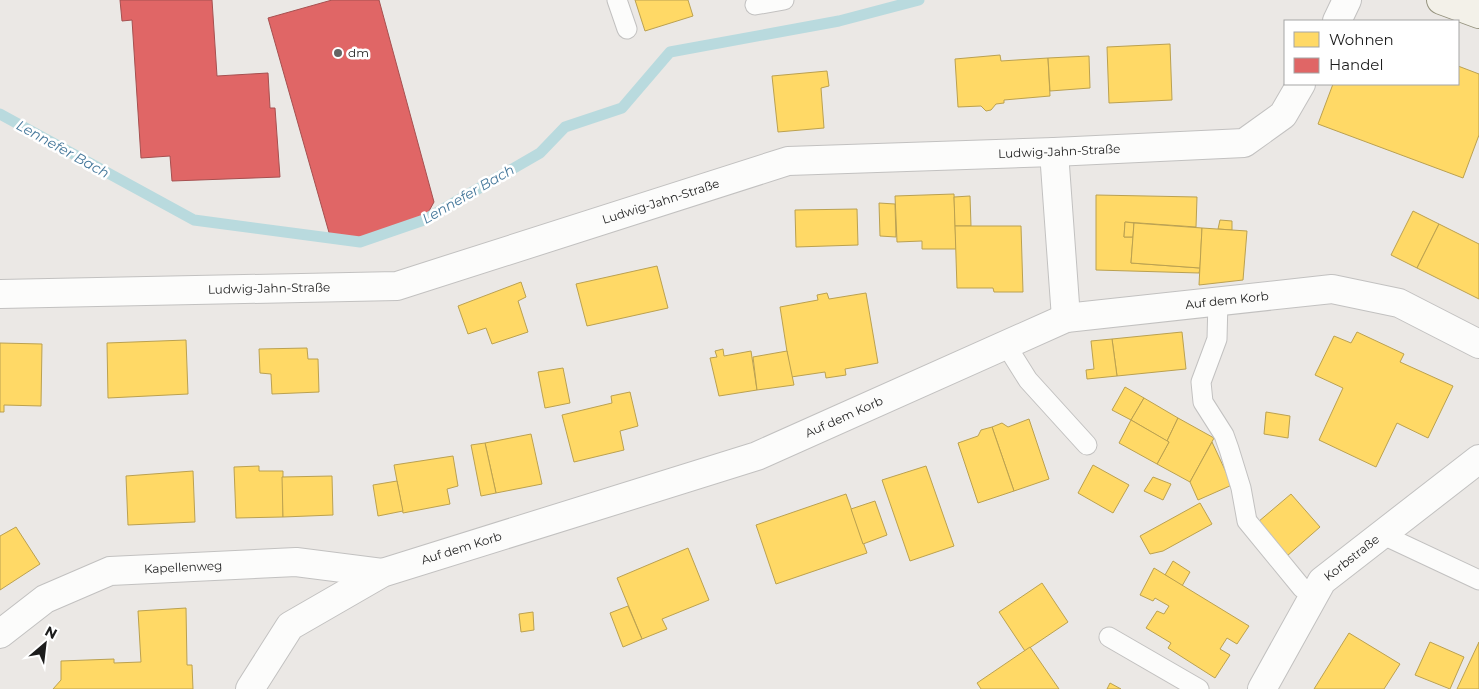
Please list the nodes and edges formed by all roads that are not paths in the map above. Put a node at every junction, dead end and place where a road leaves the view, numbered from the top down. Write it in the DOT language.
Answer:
graph roads {
  1 [pos="617,0"];
  2 [pos="784,0"];
  3 [pos="1347,0"];
  4 [pos="1441,0"];
  5 [pos="756,5"];
  6 [pos="1479,14"];
  7 [pos="1337,20"];
  8 [pos="627,29"];
  9 [pos="1300,85"];
  10 [pos="1054,152"];
  11 [pos="0,294"];
  12 [pos="1218,301"];
  13 [pos="1066,318"];
  14 [pos="1479,344"];
  15 [pos="1006,345"];
  16 [pos="1087,445"];
  17 [pos="1479,459"];
  18 [pos="1381,534"];
  19 [pos="382,573"];
  20 [pos="1479,580"];
  21 [pos="1314,595"];
  22 [pos="0,634"];
  23 [pos="1109,636"];
  24 [pos="250,689"];
  25 [pos="1199,689"];
  26 [pos="1262,689"];
  1 -- 8 [label="lane"];
  2 -- 5 [label="lane"];
  3 -- 7 [label="street"];
  4 -- 6 [label="main road"];
  9 -- 10 [label="street, Ludwig-Jahn-Straße"];
  10 -- 11 [label="street, Ludwig-Jahn-Straße"];
  10 -- 13 [label="street"];
  12 -- 13 [label="street, Auf dem Korb"];
  12 -- 14 [label="street, Auf dem Korb"];
  12 -- 21 [label="lane"];
  13 -- 15 [label="street, Auf dem Korb"];
  15 -- 16 [label="lane"];
  15 -- 19 [label="street, Auf dem Korb"];
  17 -- 18 [label="street, Korbstraße"];
  18 -- 20 [label="lane"];
  18 -- 21 [label="street, Korbstraße"];
  19 -- 22 [label="street, Kapellenweg"];
  19 -- 24 [label="street, Auf dem Korb"];
  21 -- 26 [label="street, Korbstraße"];
  23 -- 25 [label="lane"];
}
